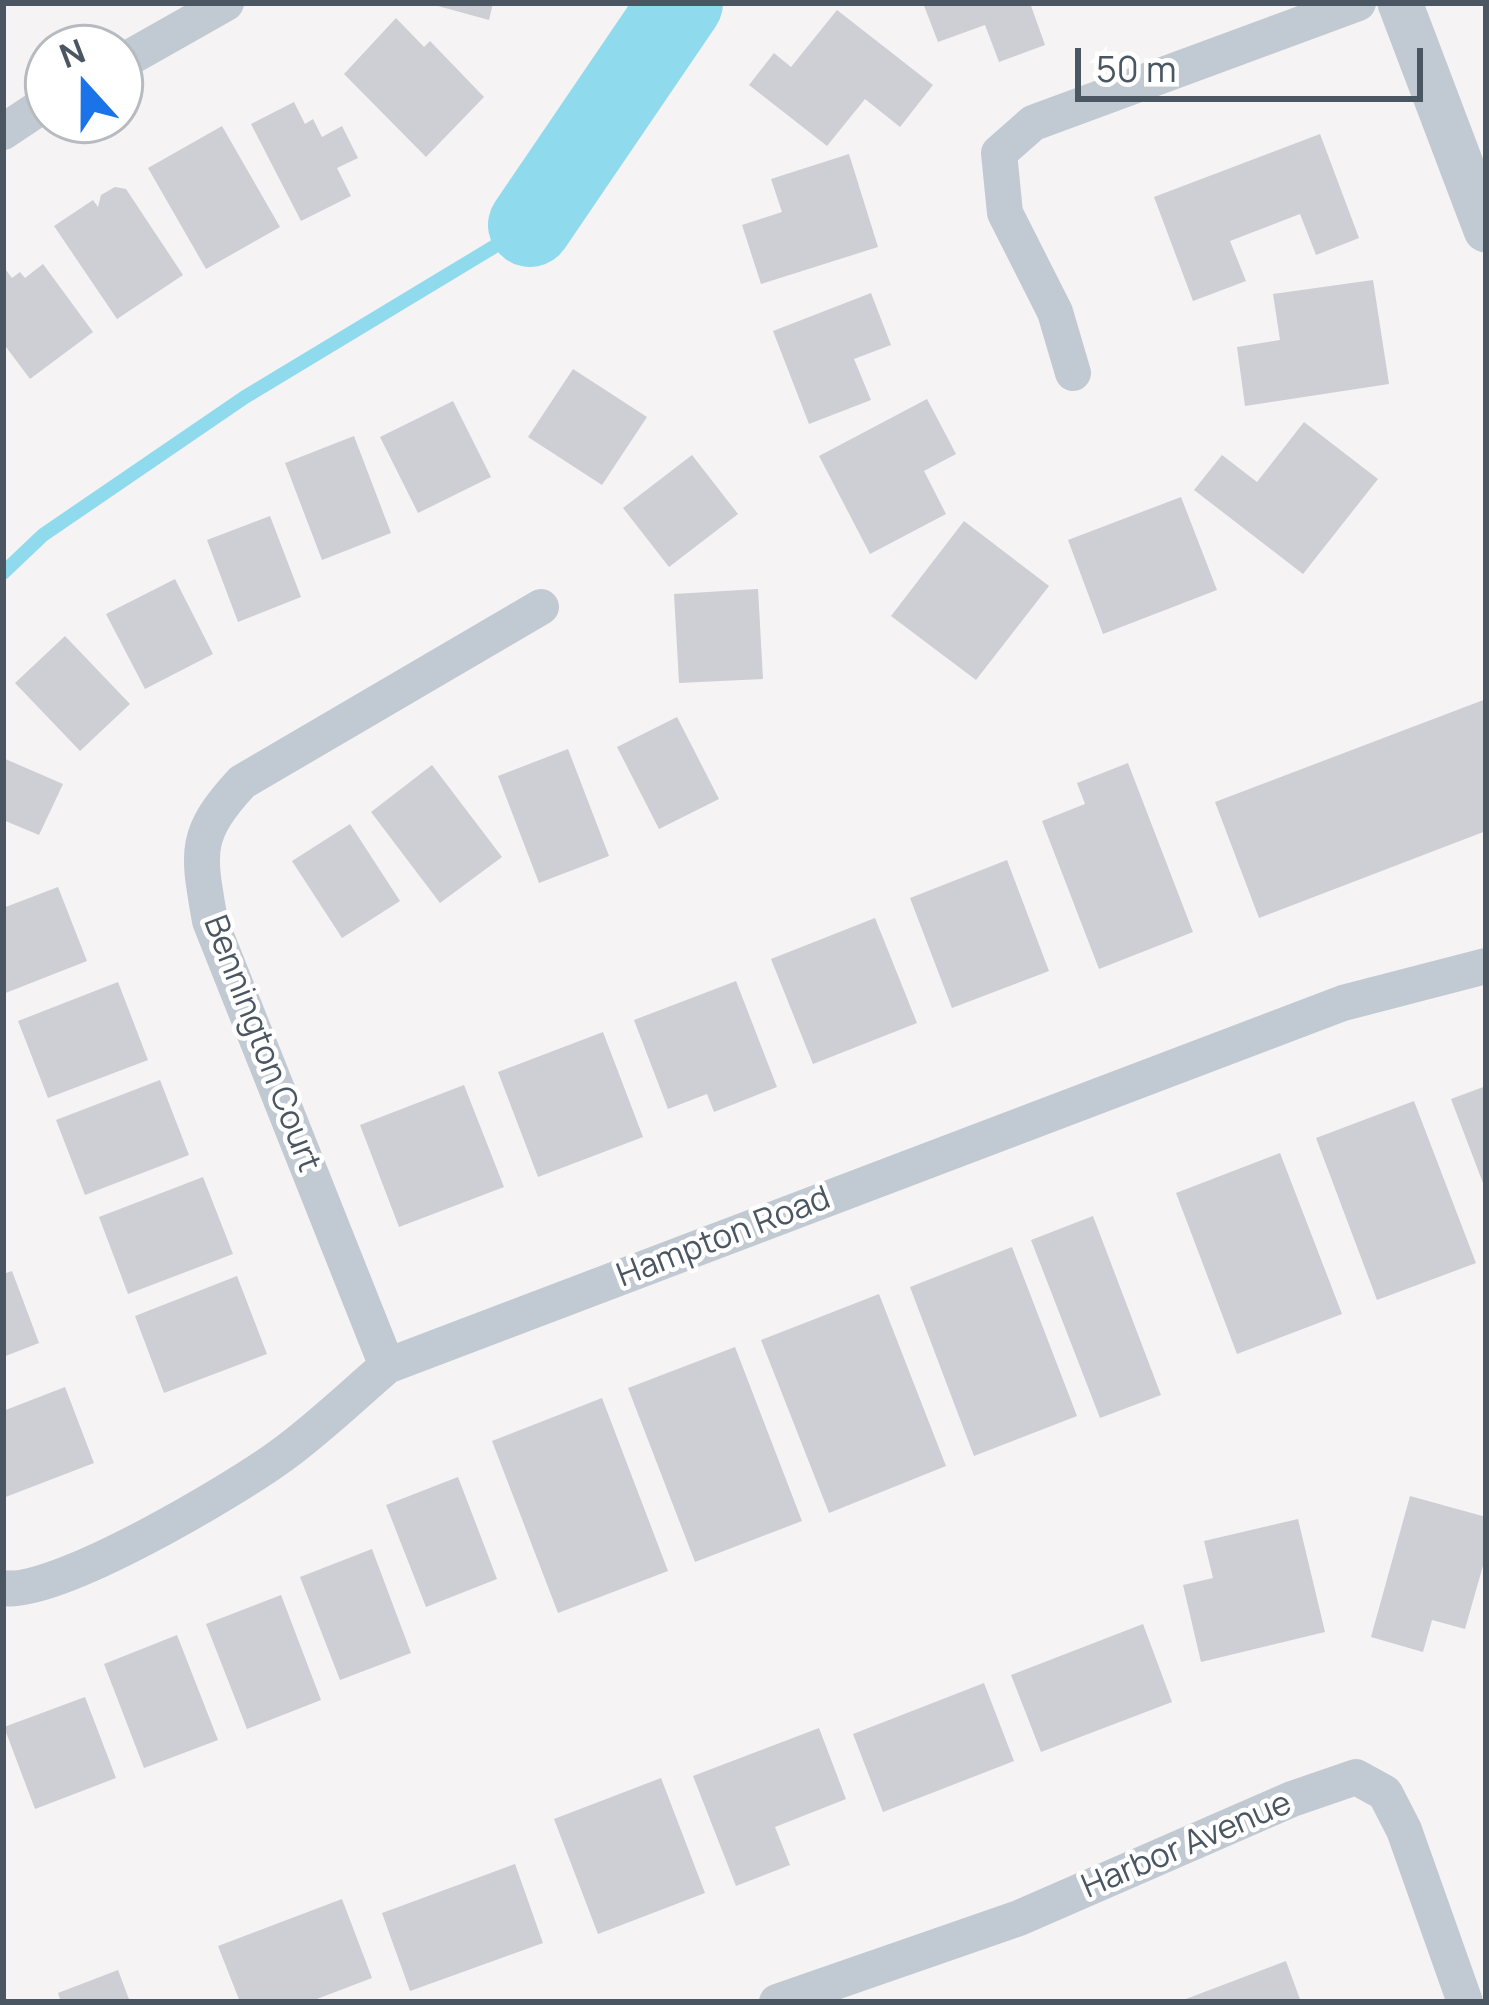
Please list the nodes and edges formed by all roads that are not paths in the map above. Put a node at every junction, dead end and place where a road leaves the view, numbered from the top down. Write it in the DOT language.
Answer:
graph roads {
  1 [pos="226,3"];
  2 [pos="1358,3"];
  3 [pos="1400,3"];
  4 [pos="144,49"];
  5 [pos="1486,230"];
  6 [pos="1073,373"];
  7 [pos="541,607"];
  8 [pos="1486,965"];
  9 [pos="387,1366"];
  10 [pos="3,1588"];
  11 [pos="777,2002"];
  12 [pos="1465,2002"];
  1 -- 4 [label="street"];
  2 -- 6 [label="street"];
  3 -- 5 [label="street"];
  7 -- 9 [label="street, Bennington Court"];
  8 -- 9 [label="street, Hampton Road"];
  9 -- 10 [label="street, Hampton Road"];
  11 -- 12 [label="street, Harbor Avenue"];
}
